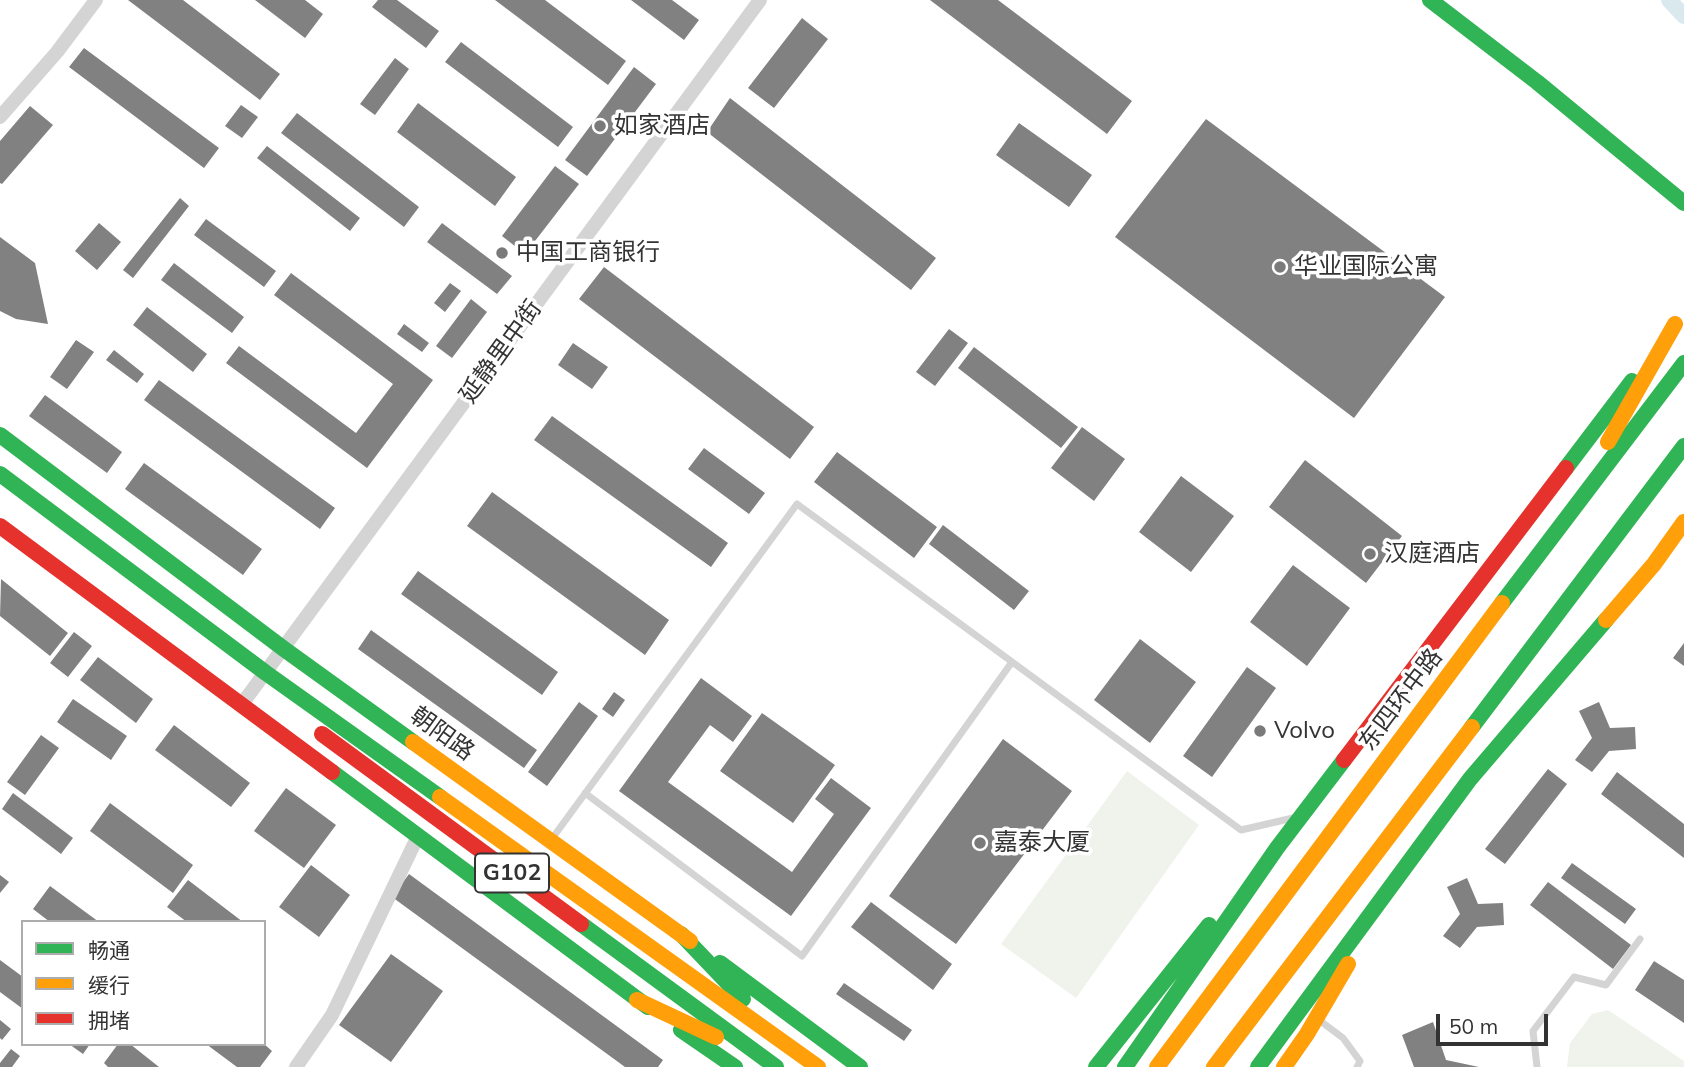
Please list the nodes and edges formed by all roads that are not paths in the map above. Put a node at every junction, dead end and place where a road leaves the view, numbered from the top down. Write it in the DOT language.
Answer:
graph roads {
  1 [pos="96,0"];
  2 [pos="760,0"];
  3 [pos="1430,0"];
  4 [pos="0,117"];
  5 [pos="1684,203"];
  6 [pos="1684,309"];
  7 [pos="1675,324"];
  8 [pos="1684,363"];
  9 [pos="0,435"];
  10 [pos="1684,446"];
  11 [pos="1684,470"];
  12 [pos="0,474"];
  13 [pos="0,494"];
  14 [pos="1563,521"];
  15 [pos="1684,522"];
  16 [pos="0,526"];
  17 [pos="1605,549"];
  18 [pos="284,649"];
  19 [pos="1012,662"];
  20 [pos="261,679"];
  21 [pos="242,704"];
  22 [pos="289,709"];
  23 [pos="311,725"];
  24 [pos="585,793"];
  25 [pos="1301,816"];
  26 [pos="418,836"];
  27 [pos="550,840"];
  28 [pos="1277,848"];
  29 [pos="1411,859"];
  30 [pos="681,934"];
  31 [pos="1640,939"];
  32 [pos="637,1000"];
  33 [pos="1316,1017"];
  34 [pos="782,1041"];
  35 [pos="772,1064"];
  36 [pos="1159,1065"];
  37 [pos="296,1067"];
  38 [pos="735,1067"];
  39 [pos="818,1067"];
  40 [pos="860,1067"];
  41 [pos="1096,1067"];
  42 [pos="1125,1067"];
  43 [pos="1214,1067"];
  44 [pos="1258,1067"];
  45 [pos="1284,1067"];
  46 [pos="1357,1067"];
  47 [pos="1537,1067"];
  1 -- 4 [label="street"];
  2 -- 18 [label="street, 延静里中街"];
  3 -- 5 [label="main road"];
  6 -- 7 [label="main road, 东四环中路"];
  7 -- 14 [label="main road"];
  7 -- 25 [label="main road, 东四环中路"];
  8 -- 14 [label="main road, 东四环中路"];
  9 -- 18 [label="main road, 朝阳路"];
  10 -- 17 [label="main road"];
  11 -- 17 [label="main road"];
  12 -- 20 [label="main road, G102"];
  13 -- 20 [label="main road, G102"];
  14 -- 36 [label="main road, 东四环中路"];
  15 -- 29 [label="main road"];
  16 -- 21 [label="main road"];
  17 -- 43 [label="main road"];
  18 -- 20 [label="street, 延静里中街"];
  18 -- 27 [label="main road, 朝阳路"];
  19 -- 24 [label="lane"];
  19 -- 24 [label="lane"];
  19 -- 25 [label="lane"];
  20 -- 21 [label="street, 延静里中街"];
  20 -- 22 [label="main road, G102"];
  20 -- 34 [label="main road, G102"];
  21 -- 26 [label="main road"];
  23 -- 35 [label="main road, G102"];
  24 -- 27 [label="lane"];
  25 -- 28 [label="main road, 东四环中路"];
  26 -- 32 [label="main road"];
  26 -- 37 [label="street"];
  27 -- 30 [label="main road, 朝阳路"];
  28 -- 41 [label="main road, 东四环中路"];
  28 -- 42 [label="main road, 东四环中路"];
  29 -- 33 [label="main road"];
  29 -- 44 [label="main road"];
  30 -- 34 [label="main road"];
  30 -- 40 [label="main road, 朝阳路"];
  31 -- 47 [label="lane"];
  32 -- 35 [label="main road"];
  32 -- 38 [label="main road"];
  33 -- 45 [label="main road"];
  33 -- 46 [label="lane"];
  34 -- 39 [label="main road, G102"];
}
